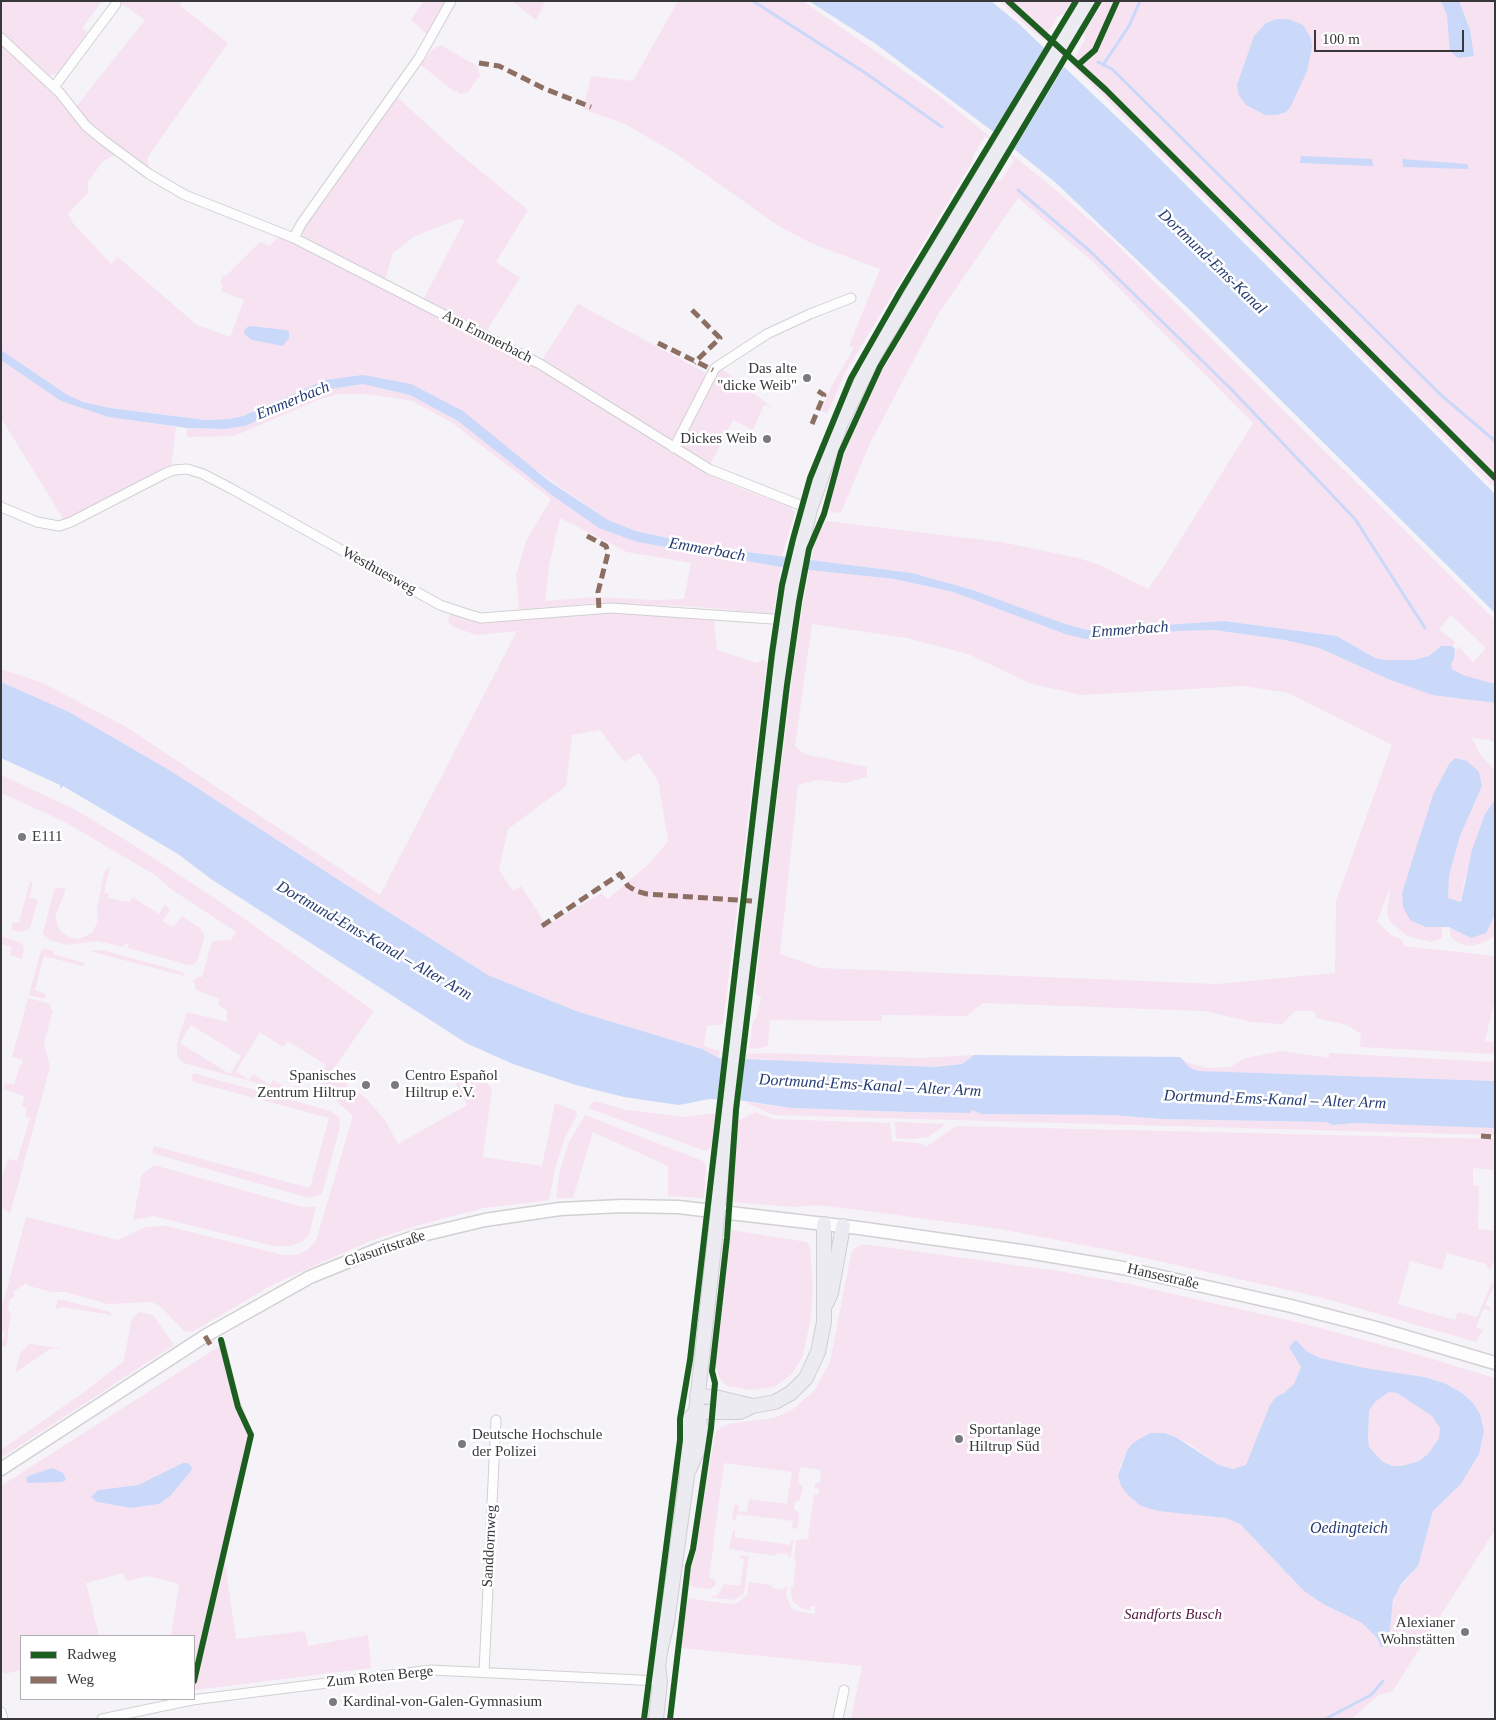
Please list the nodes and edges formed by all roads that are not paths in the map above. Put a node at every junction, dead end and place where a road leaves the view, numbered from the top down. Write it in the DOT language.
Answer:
graph roads {
  1 [pos="451,1"];
  2 [pos="1088,1"];
  3 [pos="116,4"];
  4 [pos="1,38"];
  5 [pos="54,87"];
  6 [pos="294,238"];
  7 [pos="851,298"];
  8 [pos="674,448"];
  9 [pos="1,507"];
  10 [pos="810,509"];
  11 [pos="787,620"];
  12 [pos="824,1224"];
  13 [pos="842,1226"];
  14 [pos="825,1307"];
  15 [pos="1495,1363"];
  16 [pos="697,1396"];
  17 [pos="753,1406"];
  18 [pos="696,1412"];
  19 [pos="496,1420"];
  20 [pos="1,1469"];
  21 [pos="484,1672"];
  22 [pos="660,1681"];
  23 [pos="844,1690"];
  24 [pos="192,1700"];
  25 [pos="195,1700"];
  26 [pos="1,1712"];
  27 [pos="4,1719"];
  28 [pos="102,1719"];
  29 [pos="656,1719"];
  30 [pos="838,1719"];
  1 -- 6 [label="street"];
  2 -- 10 [label="main road"];
  3 -- 5 [label="street"];
  4 -- 5 [label="street, Am Emmerbach"];
  5 -- 6 [label="street, Am Emmerbach"];
  6 -- 8 [label="street, Am Emmerbach"];
  7 -- 8 [label="street"];
  8 -- 10 [label="street, Am Emmerbach"];
  9 -- 11 [label="street, Westhuesweg"];
  10 -- 11 [label="main road"];
  11 -- 16 [label="main road, bridge"];
  12 -- 13 [label="main road, Hansestraße"];
  12 -- 14 [label="main road"];
  12 -- 20 [label="main road, Glasuritstraße"];
  13 -- 14 [label="main road"];
  13 -- 15 [label="main road, Hansestraße"];
  14 -- 17 [label="main road"];
  16 -- 17 [label="main road"];
  16 -- 18 [label="main road"];
  17 -- 18 [label="main road"];
  18 -- 22 [label="main road"];
  19 -- 21 [label="street, Sanddornweg"];
  21 -- 22 [label="street, Zum Roten Berge"];
  21 -- 25 [label="street, Zum Roten Berge"];
  22 -- 29 [label="main road"];
  23 -- 30 [label="street"];
  24 -- 28 [label="street, Zum Roten Berge"];
  26 -- 27 [label="street"];
}
